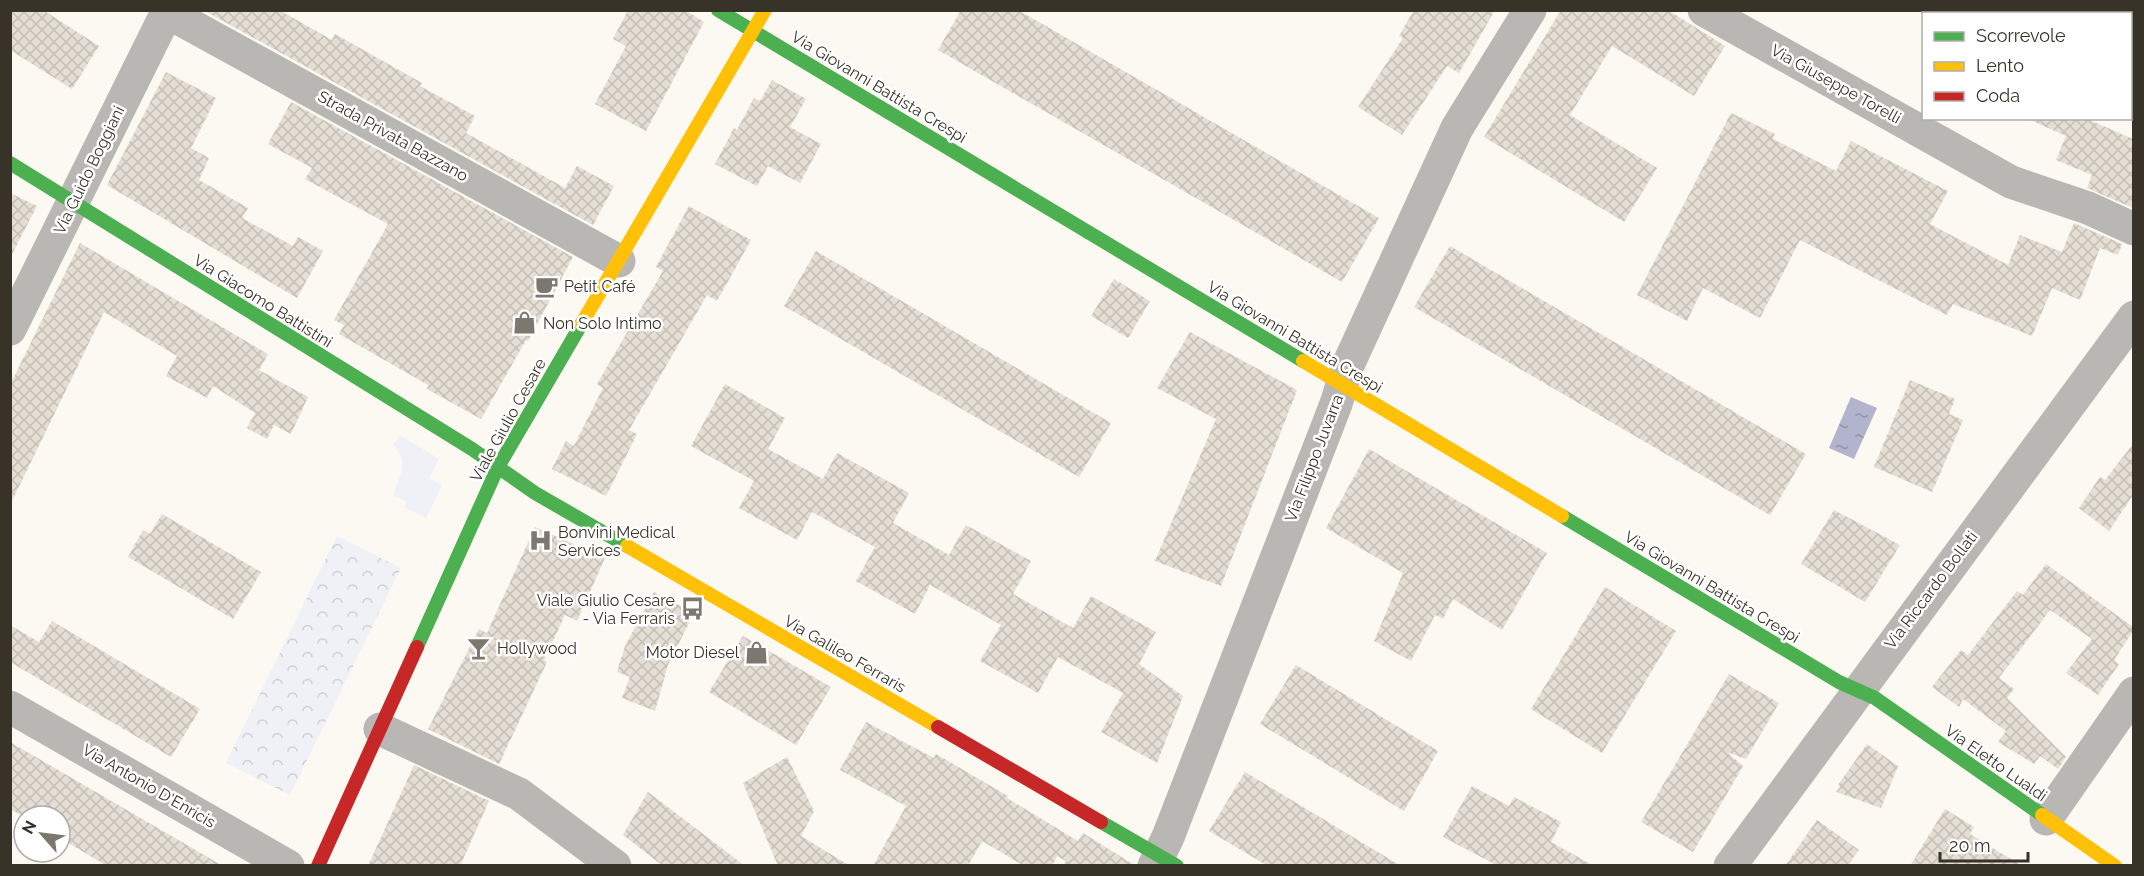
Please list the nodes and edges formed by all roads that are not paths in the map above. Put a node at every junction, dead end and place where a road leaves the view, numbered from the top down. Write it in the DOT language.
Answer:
graph roads {
  1 [pos="718,10"];
  2 [pos="765,10"];
  3 [pos="1530,10"];
  4 [pos="1704,10"];
  5 [pos="168,11"];
  6 [pos="753,31"];
  7 [pos="10,163"];
  8 [pos="74,201"];
  9 [pos="2133,229"];
  10 [pos="619,261"];
  11 [pos="2133,317"];
  12 [pos="10,329"];
  13 [pos="1342,384"];
  14 [pos="498,467"];
  15 [pos="1857,690"];
  16 [pos="2133,693"];
  17 [pos="10,707"];
  18 [pos="380,729"];
  19 [pos="2046,819"];
  20 [pos="1164,862"];
  21 [pos="288,866"];
  22 [pos="318,866"];
  23 [pos="615,866"];
  24 [pos="1730,866"];
  25 [pos="2115,866"];
  1 -- 6 [label="street, Via Giovanni Battista Crespi"];
  2 -- 6 [label="street, Viale Giulio Cesare"];
  3 -- 13 [label="street, Via Filippo Juvarra"];
  4 -- 9 [label="street, Via Giuseppe Torelli"];
  5 -- 8 [label="street, Via Guido Boggiani"];
  5 -- 10 [label="street, Strada Privata Bazzano"];
  6 -- 10 [label="street, Viale Giulio Cesare"];
  6 -- 13 [label="street, Via Giovanni Battista Crespi"];
  7 -- 8 [label="street, Via Giacomo Battistini"];
  8 -- 12 [label="street, Via Guido Boggiani"];
  8 -- 14 [label="street, Via Giacomo Battistini"];
  10 -- 14 [label="street, Viale Giulio Cesare"];
  11 -- 15 [label="street, Via Riccardo Bollati"];
  13 -- 15 [label="street, Via Giovanni Battista Crespi"];
  13 -- 20 [label="street, Via Filippo Juvarra"];
  14 -- 18 [label="street, Viale Giulio Cesare"];
  14 -- 20 [label="street, Via Galileo Ferraris"];
  15 -- 19 [label="street, Via Eletto Lualdi"];
  15 -- 24 [label="street, Via Riccardo Bollati"];
  16 -- 19 [label="street"];
  17 -- 21 [label="street, Via Antonio D'Enricis"];
  18 -- 22 [label="street, Viale Giulio Cesare"];
  18 -- 23 [label="street"];
  19 -- 25 [label="street, Via Eletto Lualdi"];
}
